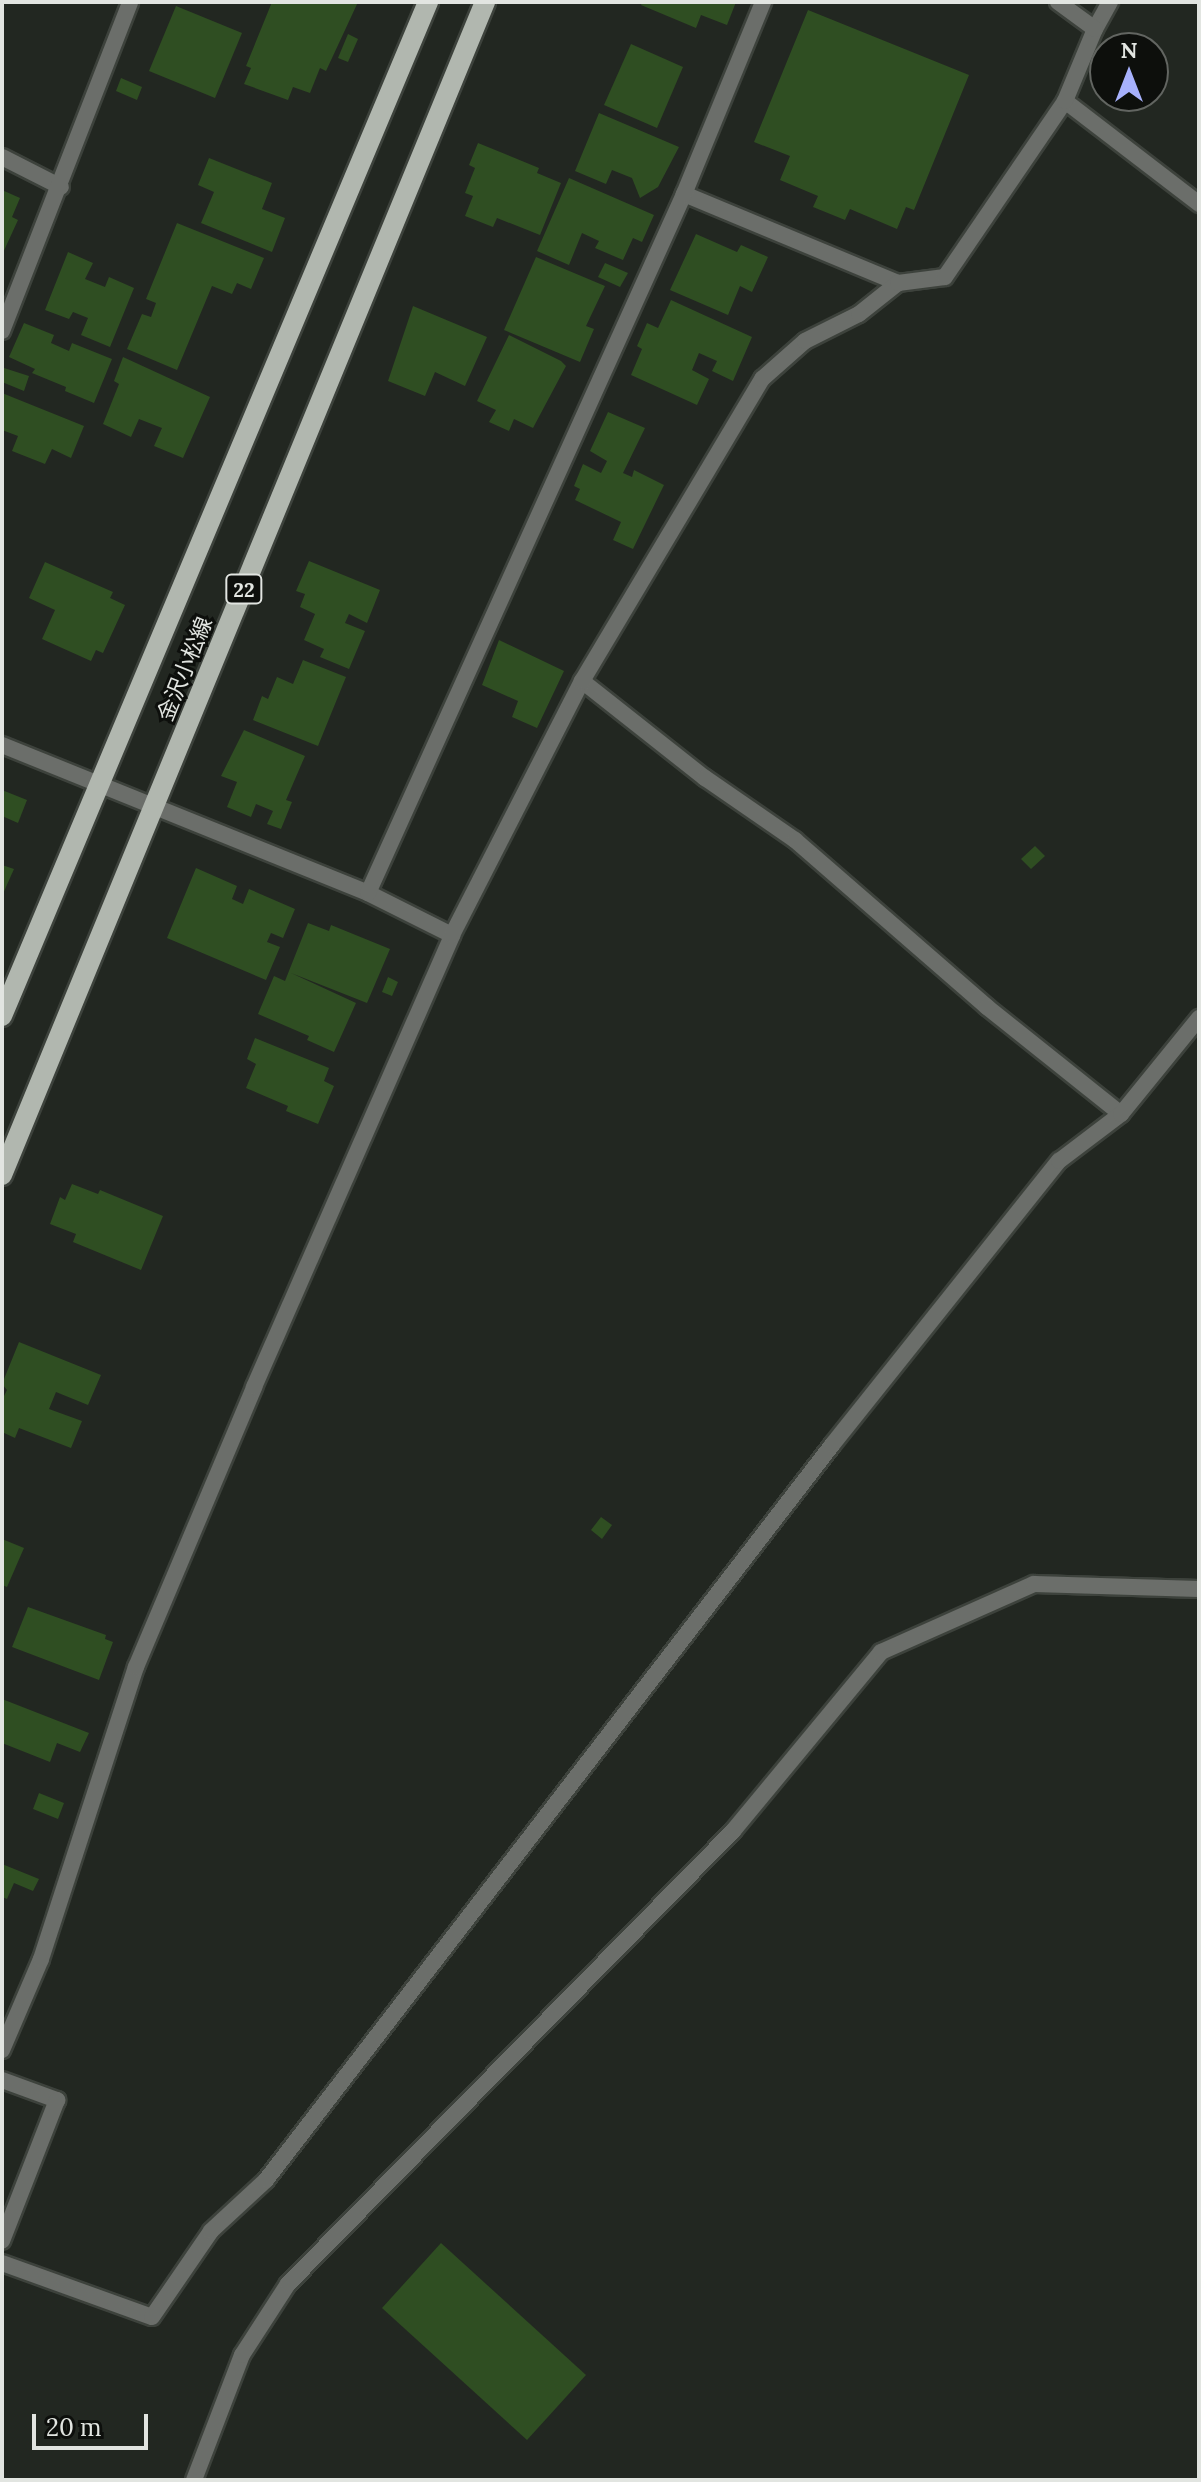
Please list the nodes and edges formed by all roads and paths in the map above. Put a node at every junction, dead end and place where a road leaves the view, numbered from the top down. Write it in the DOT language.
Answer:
graph roads {
  1 [pos="130,2"];
  2 [pos="428,2"];
  3 [pos="485,2"];
  4 [pos="763,2"];
  5 [pos="1058,2"];
  6 [pos="1110,2"];
  7 [pos="1095,29"];
  8 [pos="1065,101"];
  9 [pos="2,157"];
  10 [pos="61,187"];
  11 [pos="684,194"];
  12 [pos="1199,204"];
  13 [pos="898,283"];
  14 [pos="2,331"];
  15 [pos="582,681"];
  16 [pos="2,745"];
  17 [pos="98,782"];
  18 [pos="154,808"];
  19 [pos="368,893"];
  20 [pos="452,935"];
  21 [pos="2,1016"];
  22 [pos="1199,1018"];
  23 [pos="1121,1114"];
  24 [pos="2,1175"];
  25 [pos="1199,1589"];
  26 [pos="2,2050"];
  27 [pos="2,2080"];
  28 [pos="2,2241"];
  29 [pos="2,2263"];
  30 [pos="194,2480"];
  1 -- 10 [label="street"];
  2 -- 17 [label="main road, 金沢小松線"];
  3 -- 18 [label="main road, 金沢小松線 / 22"];
  4 -- 11 [label="street"];
  5 -- 7 [label="street"];
  6 -- 7 [label="street"];
  7 -- 8 [label="street"];
  8 -- 12 [label="street"];
  8 -- 13 [label="street"];
  9 -- 10 [label="street"];
  10 -- 14 [label="street"];
  11 -- 13 [label="street"];
  11 -- 19 [label="street"];
  13 -- 15 [label="street"];
  15 -- 20 [label="street"];
  15 -- 23 [label="street"];
  16 -- 17 [label="street"];
  17 -- 18 [label="street"];
  17 -- 21 [label="main road, 金沢小松線"];
  18 -- 19 [label="street"];
  18 -- 24 [label="main road, 金沢小松線 / 22"];
  19 -- 20 [label="street"];
  20 -- 26 [label="street"];
  22 -- 23 [label="street"];
  23 -- 29 [label="street"];
  25 -- 30 [label="street"];
  27 -- 28 [label="street"];
}
